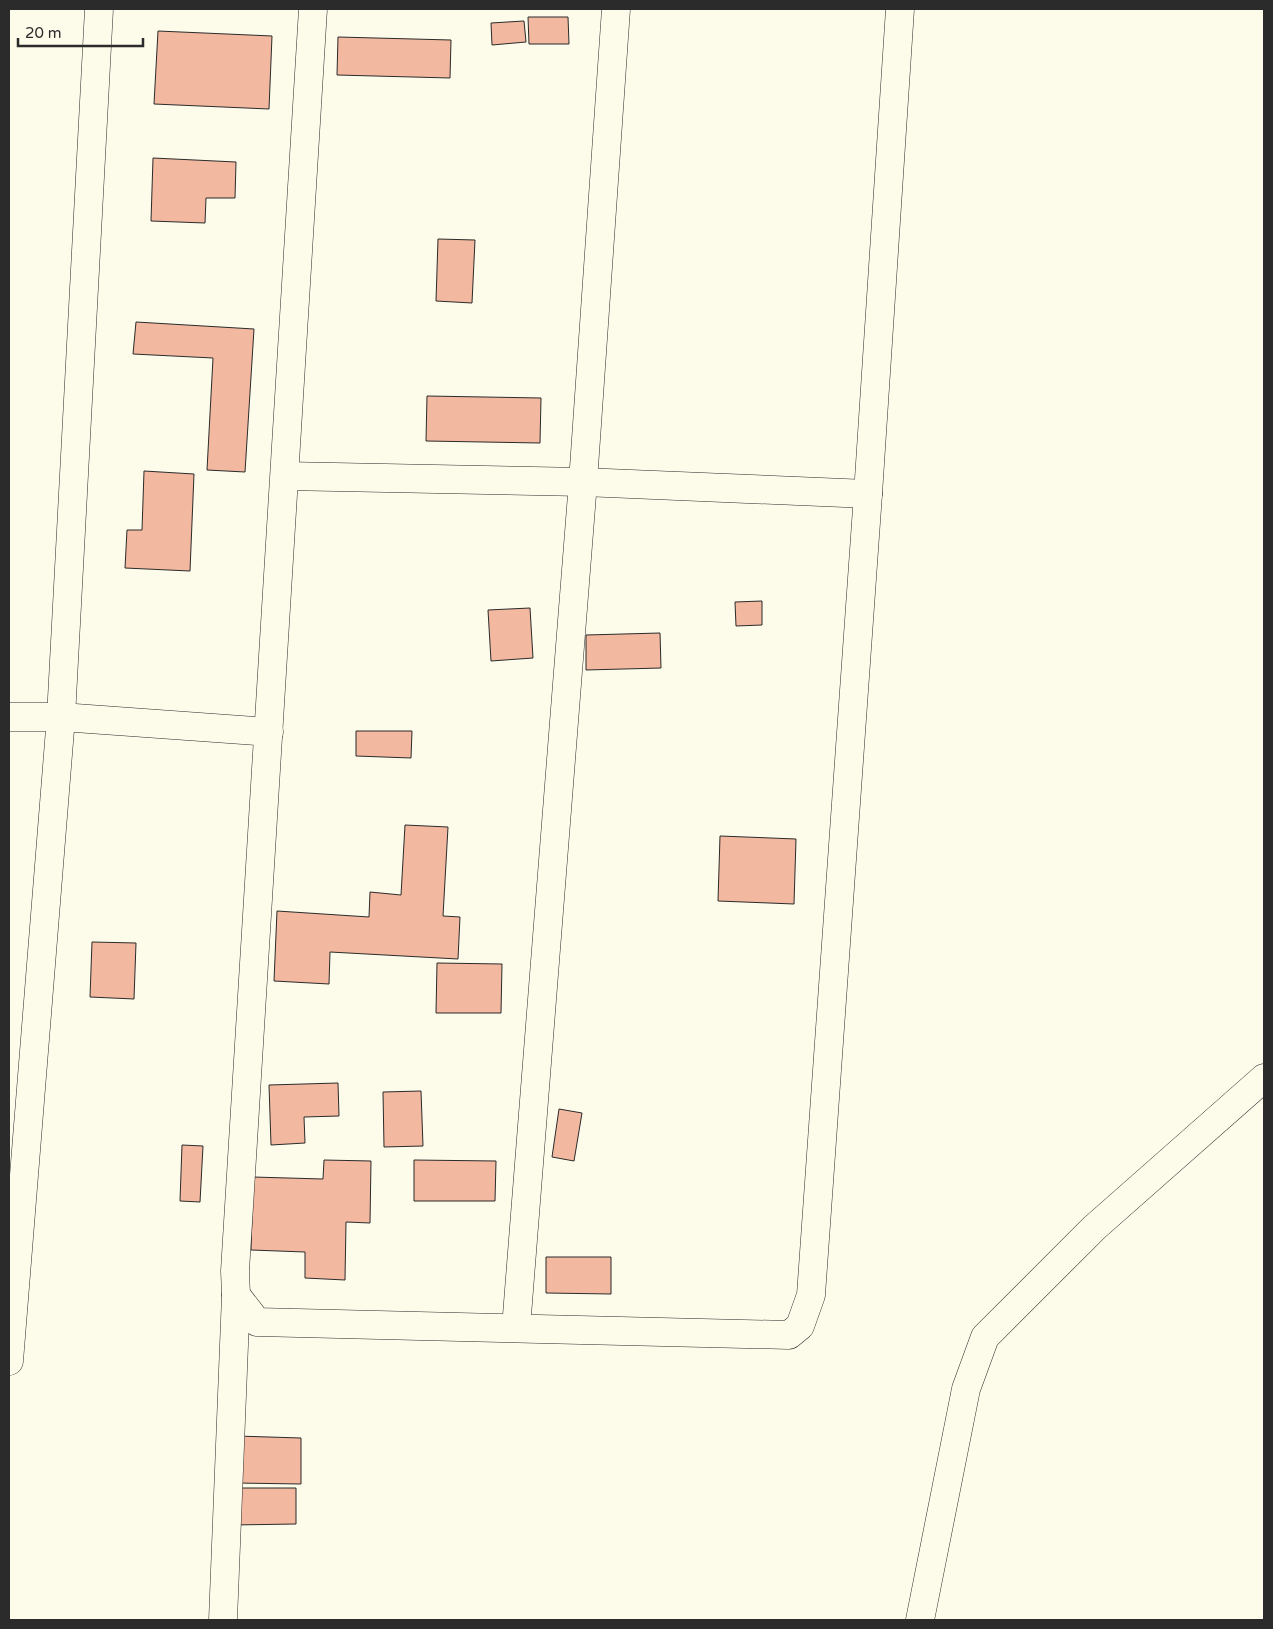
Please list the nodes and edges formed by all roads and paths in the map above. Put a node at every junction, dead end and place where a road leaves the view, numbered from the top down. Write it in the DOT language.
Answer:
graph roads {
  1 [pos="99,9"];
  2 [pos="313,9"];
  3 [pos="616,9"];
  4 [pos="900,9"];
  5 [pos="285,476"];
  6 [pos="583,482"];
  7 [pos="868,494"];
  8 [pos="9,717"];
  9 [pos="61,717"];
  10 [pos="269,732"];
  11 [pos="1264,1078"];
  12 [pos="236,1295"];
  13 [pos="516,1328"];
  14 [pos="9,1361"];
  15 [pos="222,1620"];
  16 [pos="920,1620"];
  1 -- 9 [label="street"];
  2 -- 5 [label="street"];
  3 -- 6 [label="street"];
  4 -- 7 [label="street"];
  5 -- 6 [label="street"];
  5 -- 10 [label="street"];
  6 -- 7 [label="street"];
  6 -- 13 [label="street"];
  7 -- 13 [label="street"];
  8 -- 9 [label="street"];
  9 -- 10 [label="street"];
  9 -- 14 [label="street"];
  10 -- 12 [label="street"];
  11 -- 16 [label="street"];
  12 -- 13 [label="street"];
  12 -- 15 [label="street"];
}
